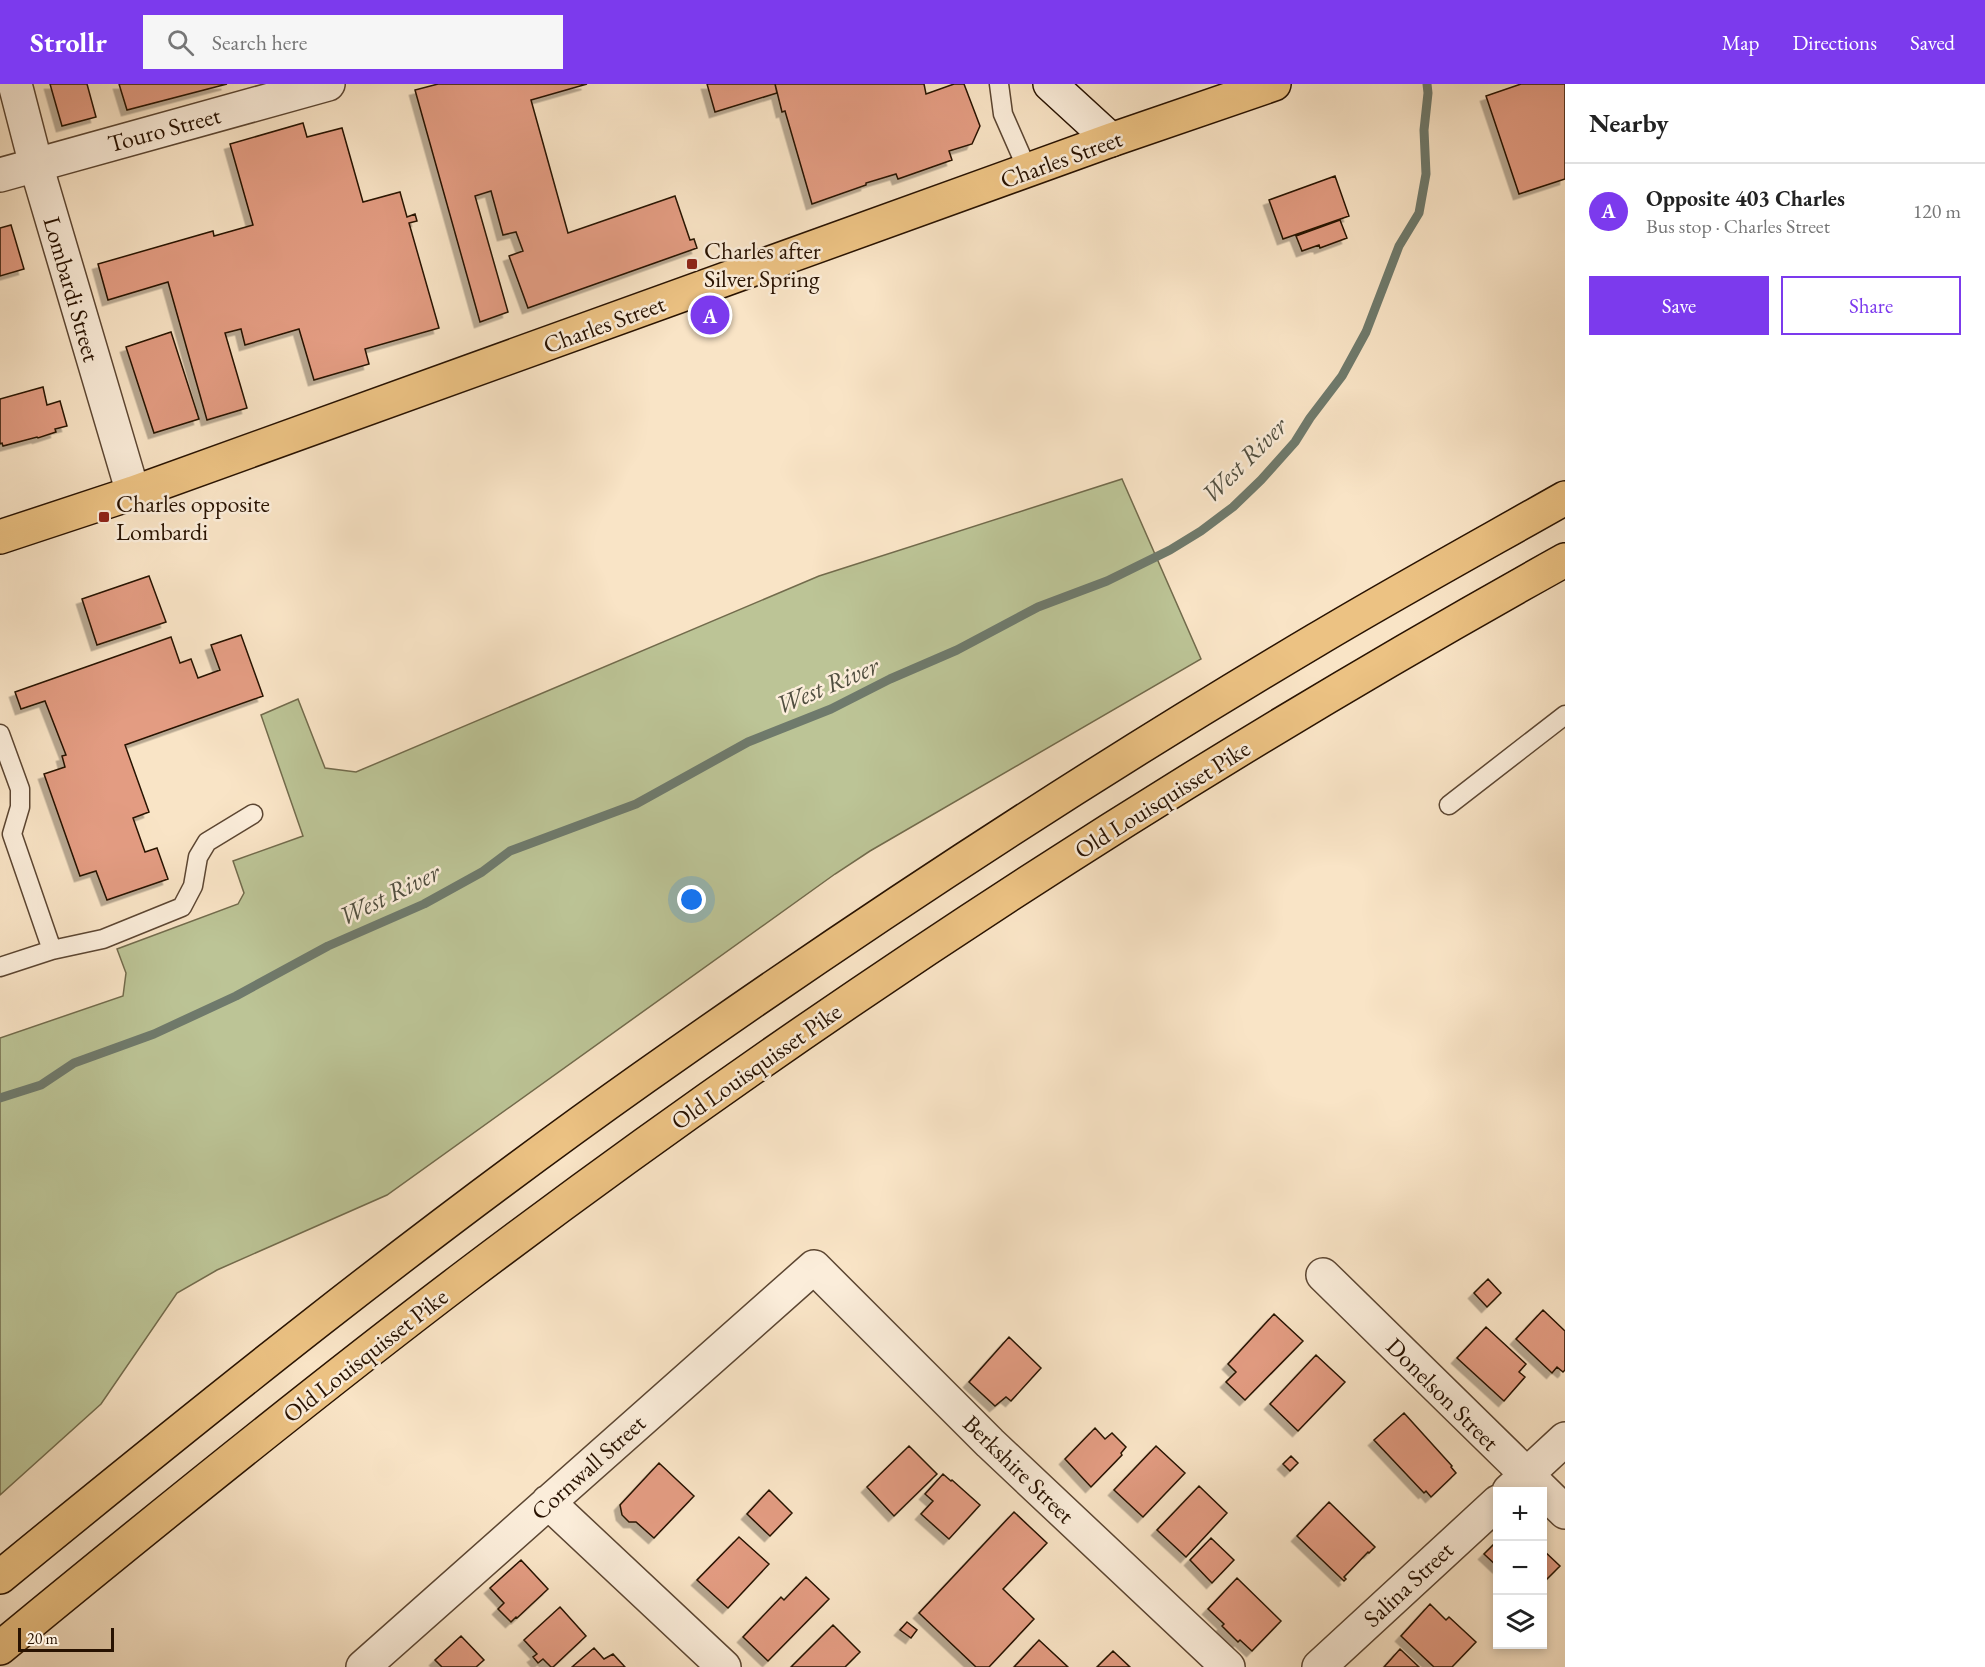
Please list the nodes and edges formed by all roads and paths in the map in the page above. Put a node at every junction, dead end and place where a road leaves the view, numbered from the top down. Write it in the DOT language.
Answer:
graph roads {
  1 [pos="15,84"];
  2 [pos="328,84"];
  3 [pos="999,84"];
  4 [pos="1050,84"];
  5 [pos="1274,84"];
  6 [pos="1111,140"];
  7 [pos="36,165"];
  8 [pos="1028,171"];
  9 [pos="0,175"];
  10 [pos="133,493"];
  11 [pos="1565,498"];
  12 [pos="0,537"];
  13 [pos="1565,560"];
  14 [pos="1565,715"];
  15 [pos="0,734"];
  16 [pos="1449,805"];
  17 [pos="253,814"];
  18 [pos="6,837"];
  19 [pos="51,950"];
  20 [pos="0,967"];
  21 [pos="814,1267"];
  22 [pos="1323,1275"];
  23 [pos="1565,1439"];
  24 [pos="1517,1484"];
  25 [pos="548,1502"];
  26 [pos="1493,1506"];
  27 [pos="1565,1512"];
  28 [pos="0,1577"];
  29 [pos="0,1648"];
  30 [pos="363,1667"];
  31 [pos="723,1667"];
  32 [pos="1228,1667"];
  33 [pos="1319,1667"];
  1 -- 7 [label="street, Lombardi Street"];
  2 -- 7 [label="street, Touro Street"];
  3 -- 8 [label="lane"];
  4 -- 6 [label="street"];
  5 -- 6 [label="main road, Charles Street"];
  6 -- 8 [label="main road, Charles Street"];
  7 -- 9 [label="street, Touro Street"];
  7 -- 10 [label="street, Lombardi Street"];
  8 -- 10 [label="main road, Charles Street"];
  10 -- 12 [label="main road, Charles Street"];
  11 -- 28 [label="main road"];
  13 -- 29 [label="main road, Old Louisquisset Pike"];
  14 -- 16 [label="lane"];
  15 -- 18 [label="lane"];
  17 -- 19 [label="lane"];
  18 -- 19 [label="lane"];
  19 -- 20 [label="lane"];
  21 -- 25 [label="street, Cornwall Street"];
  21 -- 32 [label="street, Berkshire Street"];
  22 -- 24 [label="street, Donelson Street"];
  23 -- 24 [label="street"];
  24 -- 27 [label="street, Donelson Street"];
  25 -- 30 [label="street, Cornwall Street"];
  25 -- 31 [label="street"];
  26 -- 33 [label="street, Salina Street"];
}
